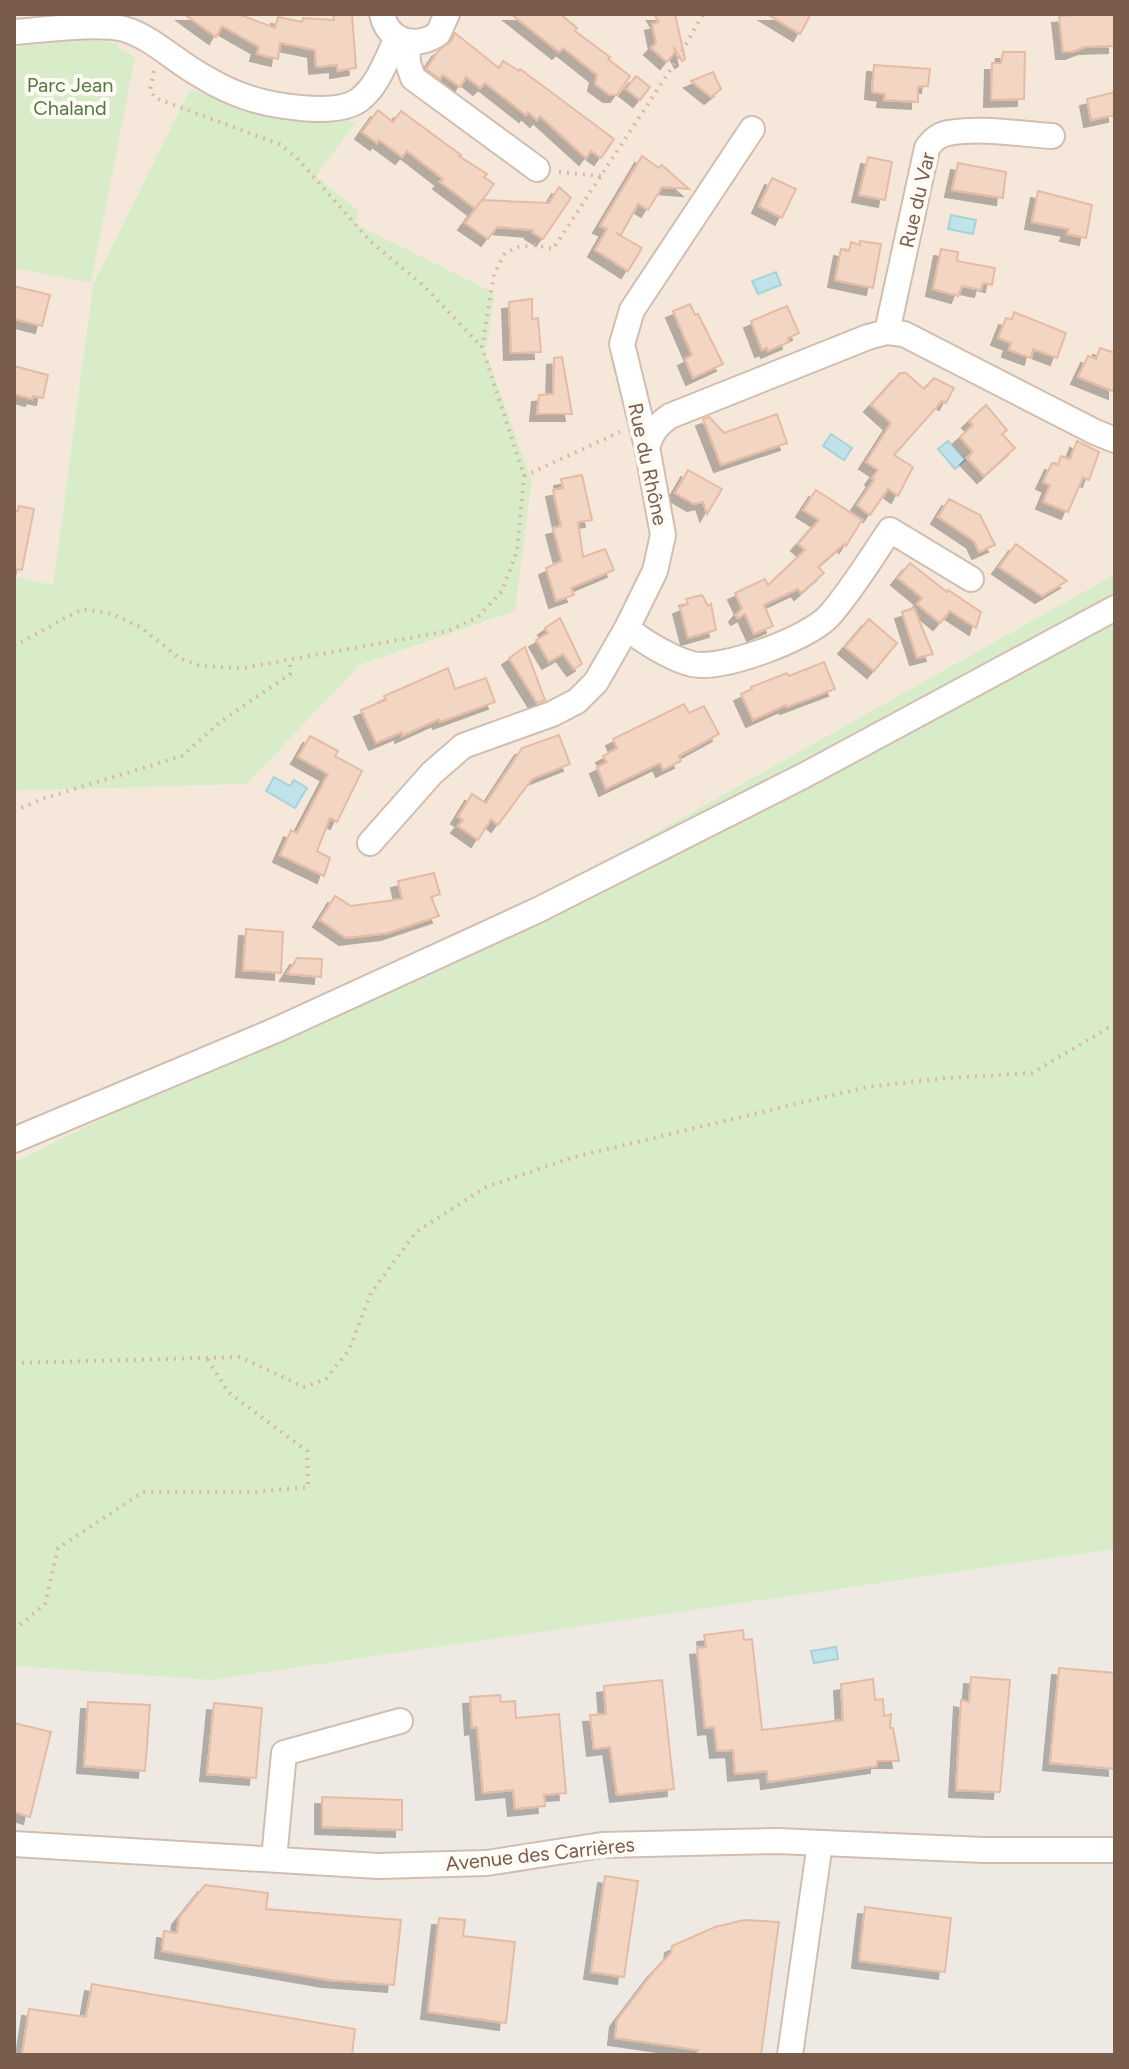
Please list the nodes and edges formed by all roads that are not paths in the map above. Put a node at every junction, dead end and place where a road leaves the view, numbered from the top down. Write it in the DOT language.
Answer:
graph roads {
  1 [pos="382,14"];
  2 [pos="447,14"];
  3 [pos="17,26"];
  4 [pos="402,40"];
  5 [pos="752,129"];
  6 [pos="1052,136"];
  7 [pos="537,169"];
  8 [pos="887,332"];
  9 [pos="634,394"];
  10 [pos="670,416"];
  11 [pos="1115,440"];
  12 [pos="647,447"];
  13 [pos="971,579"];
  14 [pos="1115,608"];
  15 [pos="627,628"];
  16 [pos="370,843"];
  17 [pos="14,1140"];
  18 [pos="400,1721"];
  19 [pos="820,1843"];
  20 [pos="14,1844"];
  21 [pos="1115,1850"];
  22 [pos="274,1859"];
  23 [pos="790,2055"];
  1 -- 4 [label="street"];
  2 -- 4 [label="street"];
  3 -- 4 [label="street"];
  4 -- 7 [label="street"];
  5 -- 9 [label="street, Rue du Rhône"];
  6 -- 8 [label="street, Rue du Var"];
  8 -- 10 [label="street"];
  8 -- 11 [label="street"];
  9 -- 10 [label="street"];
  9 -- 12 [label="street, Rue du Rhône"];
  10 -- 12 [label="street"];
  12 -- 15 [label="street, Rue du Rhône"];
  13 -- 15 [label="street"];
  14 -- 17 [label="street"];
  15 -- 16 [label="street, Rue du Rhône"];
  18 -- 22 [label="street"];
  19 -- 21 [label="street, Avenue des Carrières"];
  19 -- 22 [label="street, Avenue des Carrières"];
  19 -- 23 [label="street"];
  20 -- 22 [label="street, Avenue des Carrières"];
}
